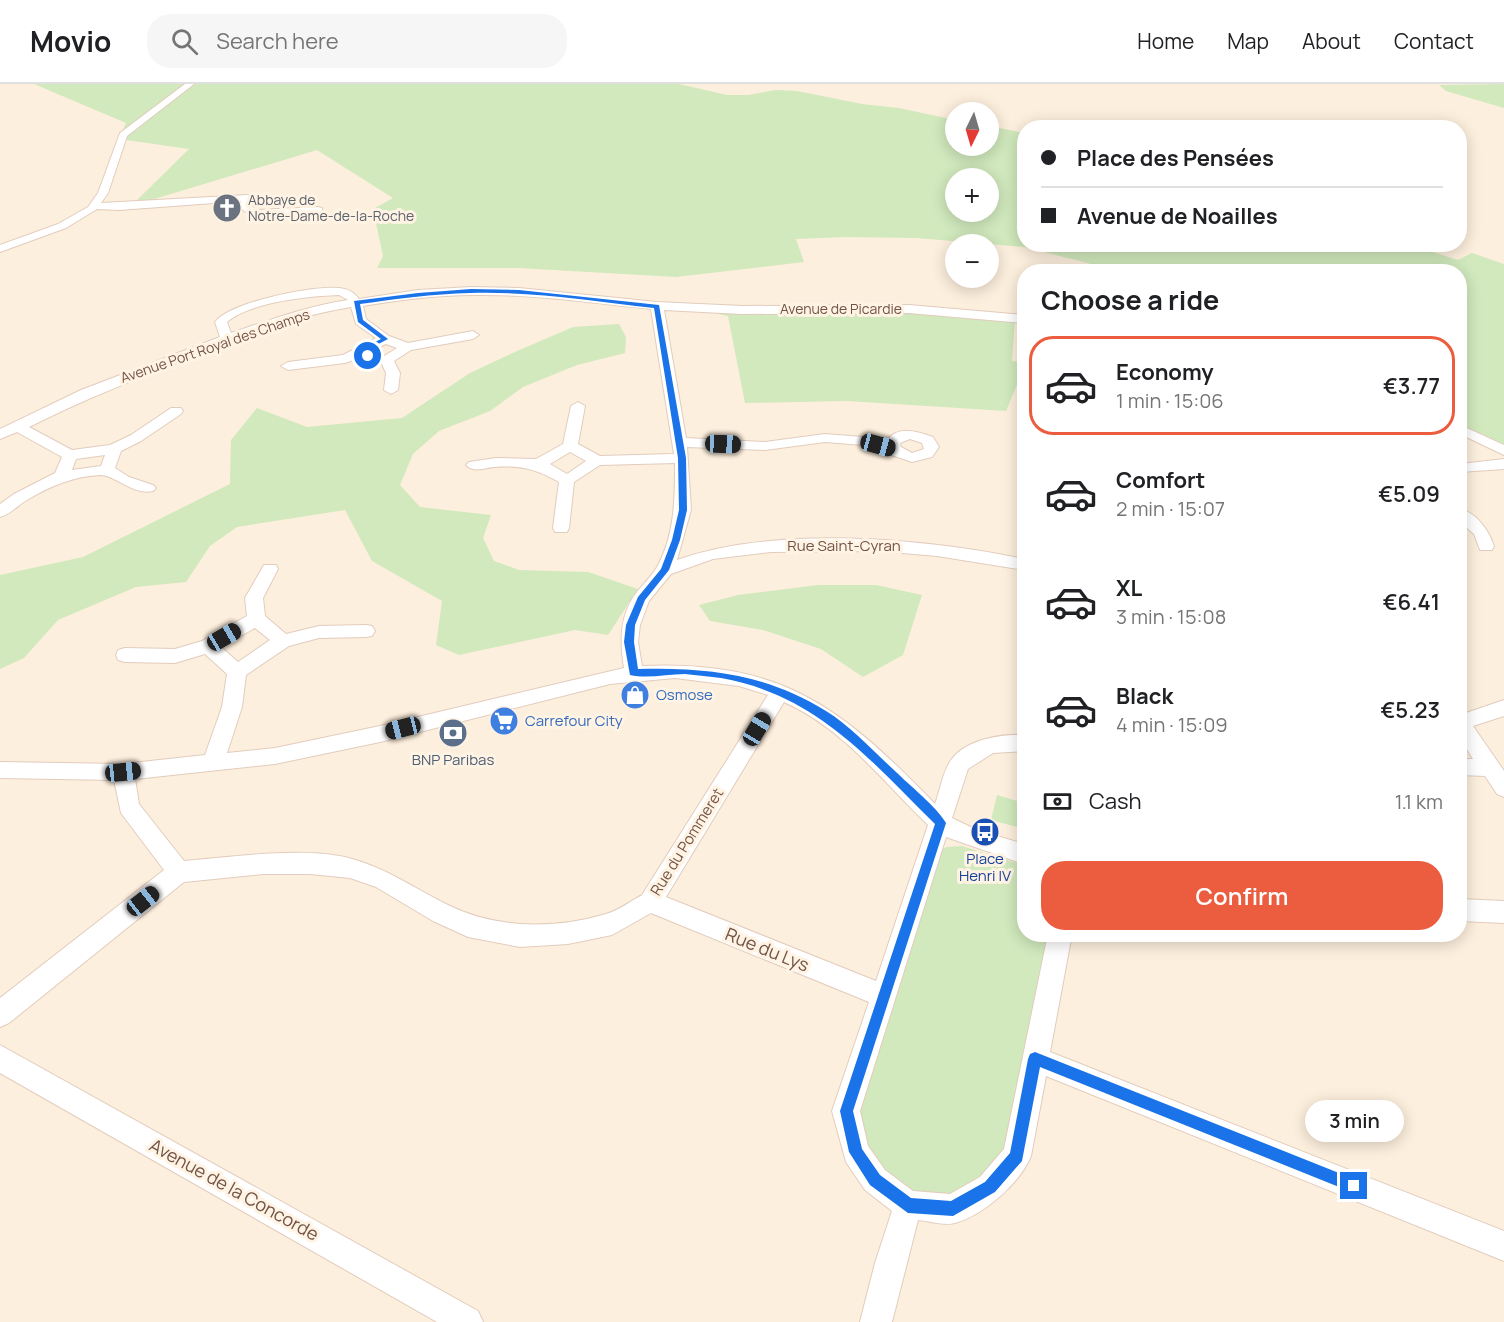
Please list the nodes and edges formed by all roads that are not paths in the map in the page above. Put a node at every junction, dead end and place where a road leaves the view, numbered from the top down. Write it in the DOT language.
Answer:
graph roads {
  1 [pos="190,84"];
  2 [pos="94,206"];
  3 [pos="318,210"];
  4 [pos="0,249"];
  5 [pos="357,303"];
  6 [pos="657,306"];
  7 [pos="1017,318"];
  8 [pos="473,335"];
  9 [pos="227,339"];
  10 [pos="385,339"];
  11 [pos="407,346"];
  12 [pos="363,352"];
  13 [pos="387,360"];
  14 [pos="288,366"];
  15 [pos="391,390"];
  16 [pos="578,406"];
  17 [pos="176,411"];
  18 [pos="17,426"];
  19 [pos="1467,432"];
  20 [pos="0,435"];
  21 [pos="570,446"];
  22 [pos="114,449"];
  23 [pos="894,449"];
  24 [pos="681,450"];
  25 [pos="1504,451"];
  26 [pos="70,455"];
  27 [pos="597,460"];
  28 [pos="539,464"];
  29 [pos="1504,464"];
  30 [pos="474,465"];
  31 [pos="1467,467"];
  32 [pos="107,470"];
  33 [pos="62,476"];
  34 [pos="567,480"];
  35 [pos="148,488"];
  36 [pos="0,512"];
  37 [pos="1467,520"];
  38 [pos="561,528"];
  39 [pos="1485,546"];
  40 [pos="1017,563"];
  41 [pos="270,569"];
  42 [pos="665,570"];
  43 [pos="256,619"];
  44 [pos="366,631"];
  45 [pos="284,641"];
  46 [pos="208,646"];
  47 [pos="125,655"];
  48 [pos="237,672"];
  49 [pos="634,672"];
  50 [pos="781,692"];
  51 [pos="1504,708"];
  52 [pos="1467,721"];
  53 [pos="1467,734"];
  54 [pos="1017,743"];
  55 [pos="213,763"];
  56 [pos="1467,767"];
  57 [pos="1490,768"];
  58 [pos="0,770"];
  59 [pos="123,772"];
  60 [pos="1504,788"];
  61 [pos="941,823"];
  62 [pos="1017,852"];
  63 [pos="179,872"];
  64 [pos="650,902"];
  65 [pos="1467,910"];
  66 [pos="1504,912"];
  67 [pos="1058,942"];
  68 [pos="884,996"];
  69 [pos="0,1014"];
  70 [pos="0,1058"];
  71 [pos="1035,1059"];
  72 [pos="908,1206"];
  73 [pos="1504,1246"];
  74 [pos="467,1322"];
  75 [pos="876,1322"];
  1 -- 2 [label="street"];
  2 -- 3 [label="street"];
  2 -- 4 [label="street"];
  5 -- 6 [label="street, Avenue Port Royal des Champs"];
  5 -- 9 [label="street, Avenue Port Royal des Champs"];
  5 -- 9 [label="street"];
  5 -- 10 [label="street"];
  6 -- 7 [label="street, Avenue de Picardie"];
  6 -- 24 [label="street"];
  8 -- 11 [label="street"];
  9 -- 18 [label="street, Avenue Port Royal des Champs"];
  10 -- 11 [label="street"];
  10 -- 12 [label="street"];
  11 -- 13 [label="street"];
  12 -- 13 [label="street"];
  12 -- 14 [label="street"];
  13 -- 15 [label="street"];
  16 -- 21 [label="street"];
  17 -- 22 [label="street"];
  18 -- 20 [label="street, Avenue Port Royal des Champs"];
  18 -- 26 [label="street"];
  19 -- 25 [label="street"];
  21 -- 27 [label="street"];
  21 -- 28 [label="street"];
  22 -- 26 [label="street"];
  22 -- 32 [label="street"];
  23 -- 24 [label="street"];
  24 -- 27 [label="street"];
  24 -- 42 [label="street"];
  26 -- 33 [label="street"];
  27 -- 34 [label="street"];
  28 -- 30 [label="street"];
  28 -- 34 [label="street"];
  29 -- 31 [label="street"];
  32 -- 33 [label="street"];
  32 -- 35 [label="street"];
  33 -- 36 [label="street"];
  34 -- 38 [label="street"];
  37 -- 39 [label="street"];
  40 -- 42 [label="street, Rue Saint-Cyran"];
  41 -- 43 [label="street"];
  42 -- 49 [label="street"];
  43 -- 45 [label="street"];
  43 -- 46 [label="street"];
  44 -- 45 [label="street"];
  45 -- 48 [label="street"];
  46 -- 47 [label="street"];
  46 -- 48 [label="street"];
  48 -- 55 [label="street"];
  49 -- 50 [label="street"];
  49 -- 55 [label="street"];
  50 -- 61 [label="street"];
  50 -- 64 [label="street, Rue du Pommeret"];
  51 -- 52 [label="street"];
  53 -- 57 [label="street"];
  54 -- 61 [label="street"];
  55 -- 59 [label="street"];
  56 -- 57 [label="street"];
  57 -- 60 [label="street"];
  58 -- 59 [label="street"];
  59 -- 63 [label="street"];
  61 -- 62 [label="street"];
  61 -- 68 [label="street"];
  63 -- 64 [label="street, Rue du Pommeret"];
  63 -- 69 [label="street"];
  64 -- 68 [label="street, Rue du Lys"];
  65 -- 66 [label="street"];
  67 -- 71 [label="street"];
  68 -- 72 [label="street"];
  70 -- 74 [label="street, Avenue de la Concorde"];
  71 -- 72 [label="street"];
  71 -- 73 [label="street"];
  72 -- 75 [label="street"];
}
